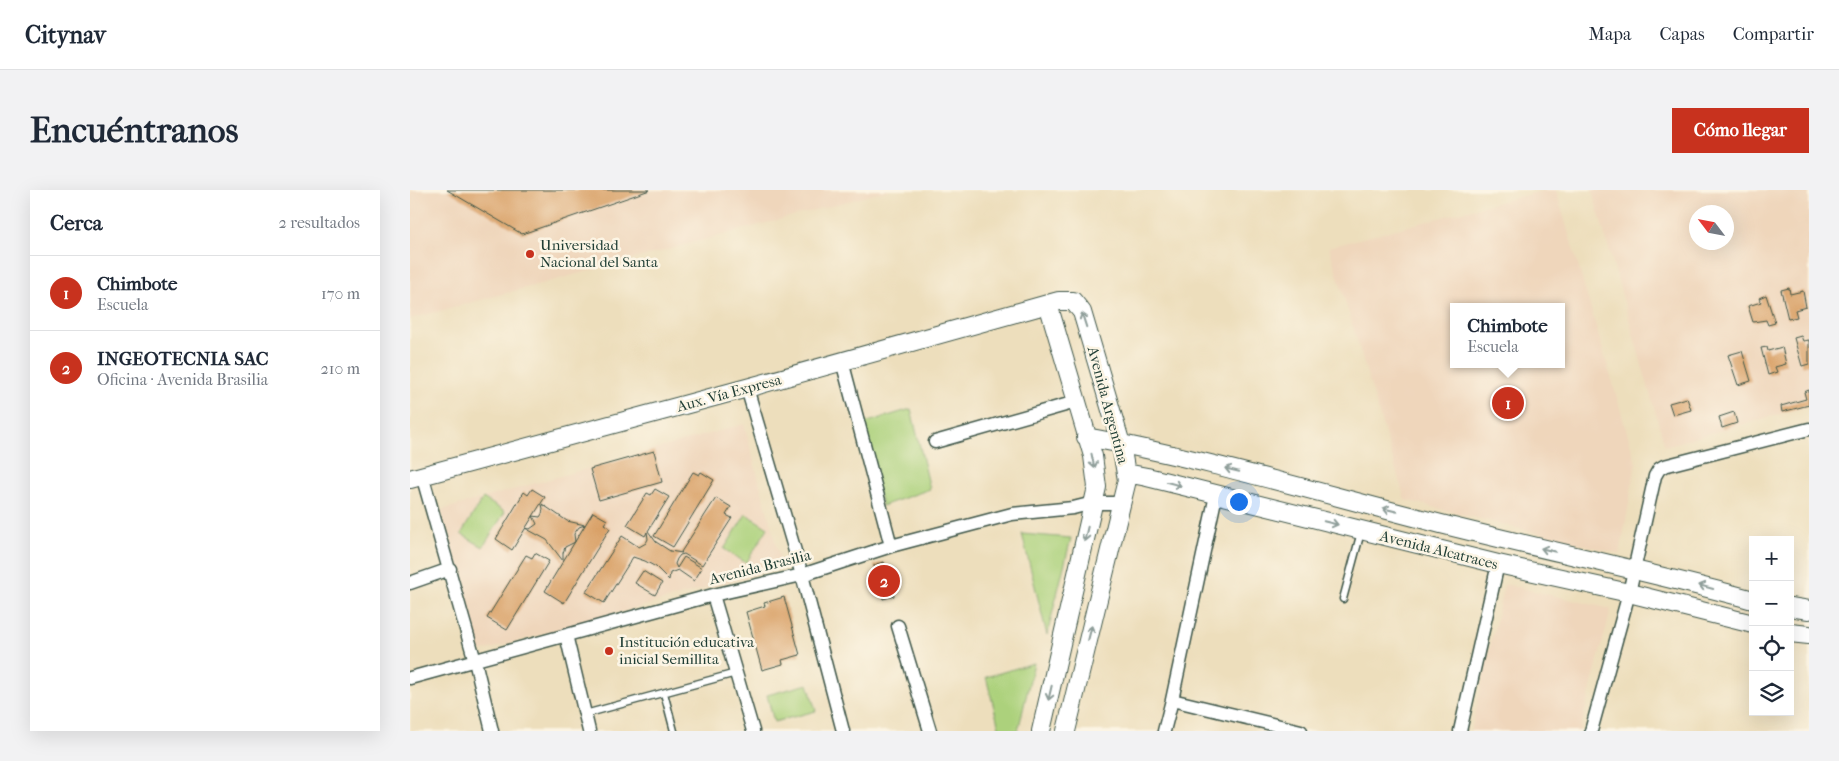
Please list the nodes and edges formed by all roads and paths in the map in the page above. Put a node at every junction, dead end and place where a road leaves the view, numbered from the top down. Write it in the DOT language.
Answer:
graph roads {
  1 [pos="1048,304"];
  2 [pos="842,362"];
  3 [pos="747,388"];
  4 [pos="1076,402"];
  5 [pos="1809,429"];
  6 [pos="1086,437"];
  7 [pos="935,442"];
  8 [pos="1122,444"];
  9 [pos="1126,473"];
  10 [pos="416,477"];
  11 [pos="1095,495"];
  12 [pos="1216,495"];
  13 [pos="1121,502"];
  14 [pos="1362,531"];
  15 [pos="891,546"];
  16 [pos="1498,564"];
  17 [pos="450,569"];
  18 [pos="1634,570"];
  19 [pos="802,575"];
  20 [pos="410,583"];
  21 [pos="1629,593"];
  22 [pos="713,595"];
  23 [pos="1343,599"];
  24 [pos="1749,599"];
  25 [pos="1794,608"];
  26 [pos="1809,610"];
  27 [pos="1749,623"];
  28 [pos="898,626"];
  29 [pos="1794,634"];
  30 [pos="566,635"];
  31 [pos="1809,636"];
  32 [pos="475,661"];
  33 [pos="736,673"];
  34 [pos="410,678"];
  35 [pos="664,693"];
  36 [pos="1172,700"];
  37 [pos="584,714"];
  38 [pos="1293,730"];
  39 [pos="492,731"];
  40 [pos="588,731"];
  41 [pos="674,731"];
  42 [pos="753,731"];
  43 [pos="843,731"];
  44 [pos="930,731"];
  45 [pos="1041,731"];
  46 [pos="1066,731"];
  47 [pos="1164,731"];
  48 [pos="1460,731"];
  49 [pos="1591,731"];
  1 -- 2 [label="main road, Aux. Vía Expresa"];
  1 -- 4 [label="main road, Avenida Argentina"];
  8 -- 1 [label="main road, Avenida Argentina, one-way"];
  2 -- 3 [label="main road, Aux. Vía Expresa"];
  2 -- 15 [label="street"];
  3 -- 10 [label="main road, Aux. Vía Expresa"];
  3 -- 19 [label="street"];
  4 -- 6 [label="main road, Avenida Argentina"];
  4 -- 7 [label="street"];
  5 -- 18 [label="street"];
  6 -- 8 [label="main road"];
  6 -- 11 [label="main road, Avenida Argentina, one-way"];
  8 -- 9 [label="main road, Avenida Argentina"];
  18 -- 8 [label="main road, one-way"];
  9 -- 12 [label="main road, Avenida Alcatraces, one-way"];
  9 -- 13 [label="main road, Avenida Argentina"];
  10 -- 17 [label="street"];
  11 -- 13 [label="street, Avenida Brasilia"];
  11 -- 15 [label="street, Avenida Brasilia"];
  11 -- 45 [label="main road, one-way"];
  12 -- 14 [label="main road, Avenida Alcatraces, one-way"];
  12 -- 36 [label="street"];
  46 -- 13 [label="main road, Avenida Argentina, one-way"];
  14 -- 16 [label="main road, Avenida Alcatraces"];
  14 -- 23 [label="lane"];
  15 -- 19 [label="street, Avenida Brasilia"];
  16 -- 21 [label="main road, Avenida Alcatraces"];
  16 -- 48 [label="street"];
  17 -- 20 [label="street"];
  17 -- 32 [label="street"];
  18 -- 21 [label="street"];
  24 -- 18 [label="main road, one-way"];
  19 -- 22 [label="street, Avenida Brasilia"];
  19 -- 43 [label="street"];
  21 -- 27 [label="main road, Avenida Alcatraces"];
  21 -- 49 [label="street"];
  22 -- 30 [label="street, Avenida Brasilia"];
  22 -- 33 [label="street"];
  25 -- 26 [label="main road"];
  28 -- 44 [label="street"];
  29 -- 31 [label="main road"];
  30 -- 32 [label="street, Avenida Brasilia"];
  30 -- 37 [label="street"];
  32 -- 34 [label="street, Avenida Brasilia"];
  32 -- 39 [label="street"];
  33 -- 35 [label="lane"];
  33 -- 42 [label="street"];
  35 -- 37 [label="lane"];
  35 -- 41 [label="lane"];
  36 -- 38 [label="street"];
  36 -- 47 [label="street"];
  37 -- 40 [label="street"];
}
